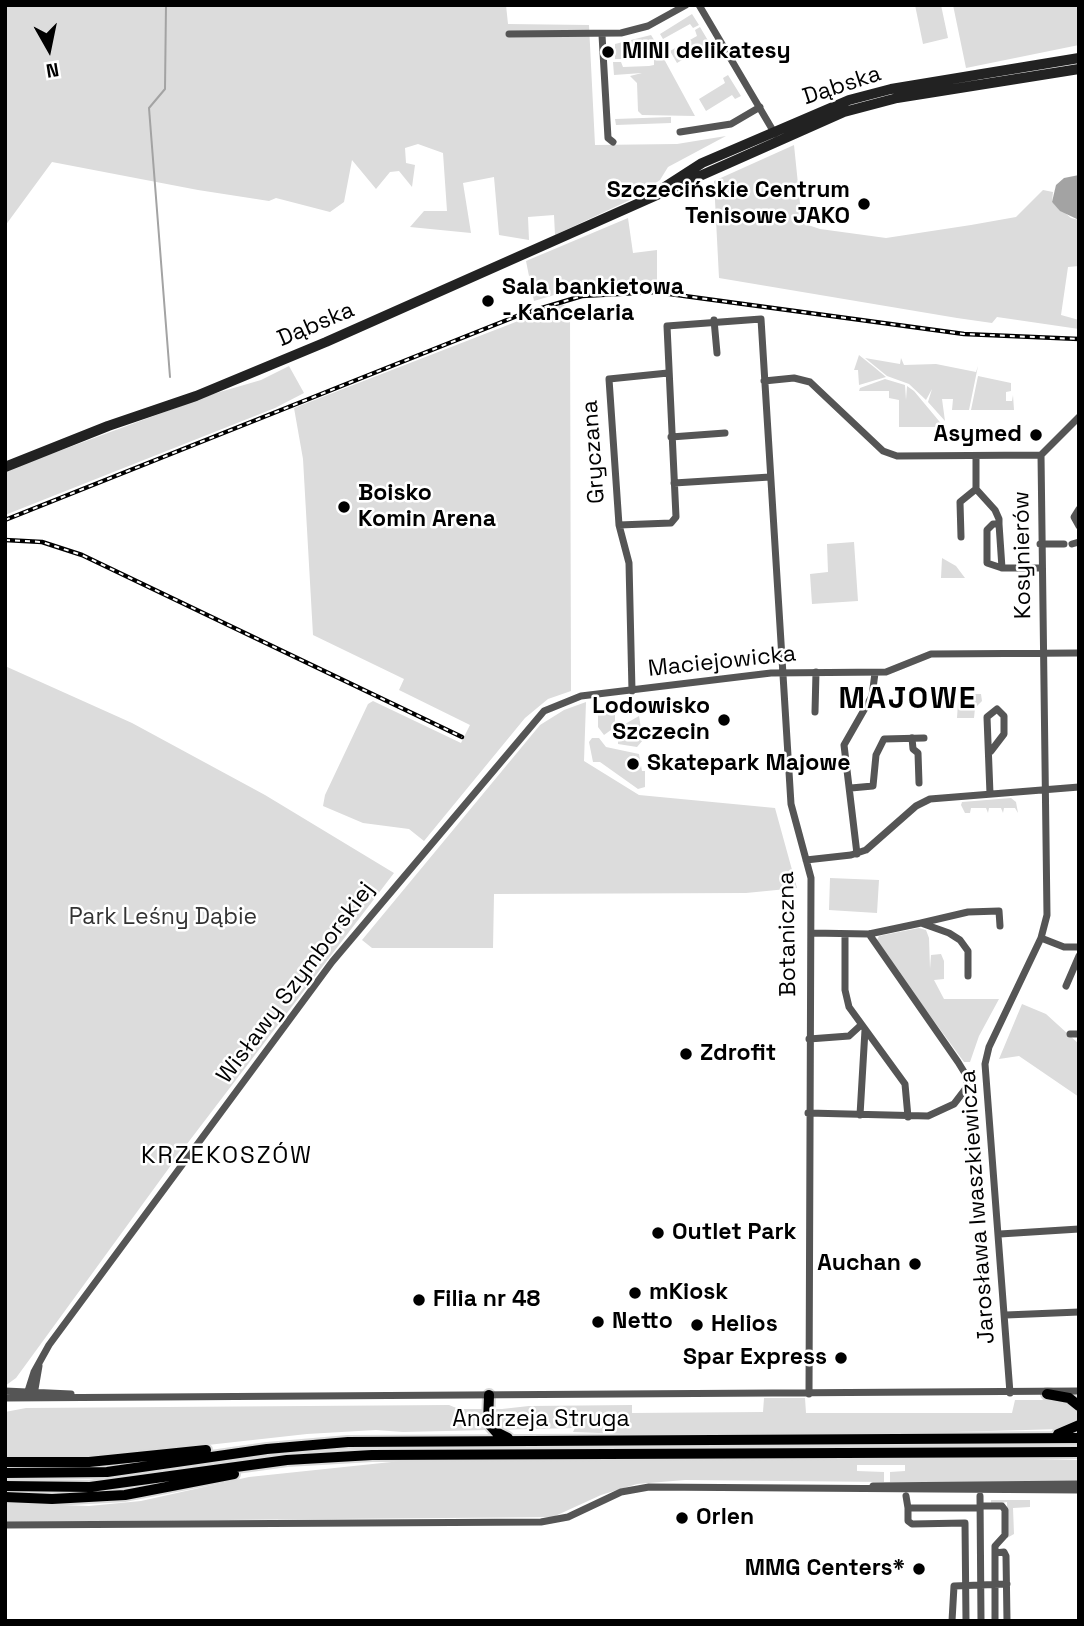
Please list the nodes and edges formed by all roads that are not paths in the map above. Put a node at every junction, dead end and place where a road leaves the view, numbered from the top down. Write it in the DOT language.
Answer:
graph roads {
  1 [pos="686,5"];
  2 [pos="699,5"];
  3 [pos="509,34"];
  4 [pos="602,35"];
  5 [pos="1079,58"];
  6 [pos="1079,69"];
  7 [pos="760,107"];
  8 [pos="773,131"];
  9 [pos="680,132"];
  10 [pos="613,142"];
  11 [pos="778,142"];
  12 [pos="637,205"];
  13 [pos="714,320"];
  14 [pos="717,353"];
  15 [pos="667,373"];
  16 [pos="764,381"];
  17 [pos="1079,416"];
  18 [pos="725,433"];
  19 [pos="671,437"];
  20 [pos="1041,455"];
  21 [pos="976,456"];
  22 [pos="5,467"];
  23 [pos="770,477"];
  24 [pos="674,483"];
  25 [pos="976,489"];
  26 [pos="1079,509"];
  27 [pos="999,524"];
  28 [pos="619,525"];
  29 [pos="1079,526"];
  30 [pos="961,537"];
  31 [pos="1072,543"];
  32 [pos="1040,544"];
  33 [pos="1002,568"];
  34 [pos="1041,568"];
  35 [pos="1045,653"];
  36 [pos="1079,653"];
  37 [pos="816,672"];
  38 [pos="783,673"];
  39 [pos="875,673"];
  40 [pos="632,691"];
  41 [pos="816,712"];
  42 [pos="912,738"];
  43 [pos="924,738"];
  44 [pos="991,751"];
  45 [pos="919,783"];
  46 [pos="1079,787"];
  47 [pos="851,788"];
  48 [pos="1045,790"];
  49 [pos="990,794"];
  50 [pos="858,854"];
  51 [pos="806,860"];
  52 [pos="921,923"];
  53 [pos="1000,926"];
  54 [pos="811,933"];
  55 [pos="845,934"];
  56 [pos="869,934"];
  57 [pos="1041,938"];
  58 [pos="1079,947"];
  59 [pos="1079,956"];
  60 [pos="968,976"];
  61 [pos="1066,986"];
  62 [pos="863,1028"];
  63 [pos="809,1039"];
  64 [pos="808,1113"];
  65 [pos="860,1115"];
  66 [pos="908,1117"];
  67 [pos="1079,1229"];
  68 [pos="1000,1234"];
  69 [pos="1079,1312"];
  70 [pos="1006,1315"];
  71 [pos="5,1391"];
  72 [pos="1010,1393"];
  73 [pos="1033,1393"];
  74 [pos="32,1394"];
  75 [pos="809,1394"];
  76 [pos="1047,1394"];
  77 [pos="1079,1394"];
  78 [pos="489,1395"];
  79 [pos="5,1398"];
  80 [pos="1079,1406"];
  81 [pos="1079,1425"];
  82 [pos="1003,1438"];
  83 [pos="1079,1438"];
  84 [pos="539,1441"];
  85 [pos="321,1444"];
  86 [pos="1079,1454"];
  87 [pos="5,1461"];
  88 [pos="7,1473"];
  89 [pos="1079,1483"];
  90 [pos="858,1488"];
  91 [pos="6,1490"];
  92 [pos="1079,1490"];
  93 [pos="906,1496"];
  94 [pos="980,1496"];
  95 [pos="980,1507"];
  96 [pos="908,1508"];
  97 [pos="965,1508"];
  98 [pos="965,1523"];
  99 [pos="5,1525"];
  100 [pos="995,1553"];
  101 [pos="1007,1584"];
  102 [pos="965,1585"];
  103 [pos="981,1585"];
  104 [pos="995,1585"];
  105 [pos="952,1621"];
  106 [pos="966,1621"];
  107 [pos="981,1621"];
  108 [pos="996,1621"];
  109 [pos="1007,1621"];
  1 -- 4 [label="street"];
  2 -- 7 [label="street"];
  3 -- 4 [label="street"];
  4 -- 10 [label="street"];
  5 -- 8 [label="street, Dąbska"];
  6 -- 11 [label="street, Dąbska"];
  7 -- 8 [label="street"];
  7 -- 9 [label="street"];
  8 -- 11 [label="street"];
  8 -- 12 [label="street, Dąbska"];
  11 -- 12 [label="street, Dąbska"];
  12 -- 22 [label="street, Dąbska"];
  13 -- 14 [label="street"];
  13 -- 15 [label="street"];
  13 -- 16 [label="street, Botaniczna"];
  15 -- 19 [label="street"];
  15 -- 28 [label="street, Gryczana"];
  16 -- 21 [label="street"];
  16 -- 23 [label="street, Botaniczna"];
  17 -- 20 [label="street"];
  18 -- 19 [label="street"];
  19 -- 24 [label="street"];
  20 -- 21 [label="street"];
  20 -- 32 [label="street, Kosynierów"];
  21 -- 25 [label="street"];
  23 -- 24 [label="street"];
  23 -- 38 [label="street, Botaniczna"];
  24 -- 28 [label="street, Gryczana"];
  25 -- 27 [label="street"];
  25 -- 30 [label="street"];
  26 -- 29 [label="street"];
  27 -- 33 [label="street"];
  27 -- 33 [label="street"];
  28 -- 40 [label="street, Maciejowicka"];
  31 -- 32 [label="street"];
  32 -- 34 [label="street, Kosynierów"];
  33 -- 34 [label="street"];
  34 -- 35 [label="street, Kosynierów"];
  35 -- 36 [label="street, Maciejowicka"];
  35 -- 39 [label="street, Maciejowicka"];
  35 -- 48 [label="street, Jarosława Iwaszkiewicza"];
  37 -- 38 [label="street, Maciejowicka"];
  37 -- 39 [label="street, Maciejowicka"];
  37 -- 41 [label="street, Maciejowicka"];
  38 -- 40 [label="street, Maciejowicka"];
  38 -- 51 [label="street, Botaniczna"];
  39 -- 47 [label="street"];
  40 -- 74 [label="street, Wisławy Szymborskiej"];
  42 -- 43 [label="street"];
  42 -- 45 [label="street"];
  42 -- 47 [label="street"];
  44 -- 44 [label="street"];
  44 -- 49 [label="street"];
  46 -- 48 [label="street"];
  47 -- 50 [label="street"];
  48 -- 49 [label="street"];
  48 -- 57 [label="street, Jarosława Iwaszkiewicza"];
  49 -- 50 [label="street"];
  50 -- 51 [label="street"];
  51 -- 54 [label="street, Botaniczna"];
  52 -- 53 [label="street"];
  52 -- 56 [label="street"];
  52 -- 60 [label="street"];
  54 -- 55 [label="street"];
  54 -- 63 [label="street, Botaniczna"];
  55 -- 56 [label="street"];
  55 -- 62 [label="street"];
  56 -- 66 [label="street"];
  57 -- 58 [label="street"];
  57 -- 68 [label="street, Jarosława Iwaszkiewicza"];
  59 -- 61 [label="street"];
  62 -- 63 [label="street"];
  62 -- 65 [label="street"];
  62 -- 66 [label="street"];
  63 -- 64 [label="street, Botaniczna"];
  64 -- 65 [label="street"];
  64 -- 75 [label="street, Botaniczna"];
  65 -- 66 [label="street"];
  67 -- 68 [label="street"];
  68 -- 70 [label="street, Jarosława Iwaszkiewicza"];
  69 -- 70 [label="street"];
  70 -- 72 [label="street, Jarosława Iwaszkiewicza"];
  71 -- 74 [label="street, Andrzeja Struga"];
  72 -- 73 [label="street, Andrzeja Struga"];
  72 -- 75 [label="street, Andrzeja Struga"];
  73 -- 76 [label="street, Andrzeja Struga"];
  73 -- 77 [label="street, Andrzeja Struga"];
  74 -- 78 [label="street, Andrzeja Struga"];
  74 -- 79 [label="street, Andrzeja Struga"];
  75 -- 78 [label="street, Andrzeja Struga"];
  76 -- 77 [label="street, Andrzeja Struga"];
  76 -- 80 [label="main road"];
  78 -- 84 [label="main road"];
  81 -- 82 [label="main road"];
  82 -- 83 [label="main road, Andrzeja Struga"];
  82 -- 84 [label="main road, Andrzeja Struga"];
  84 -- 85 [label="main road, Andrzeja Struga"];
  85 -- 87 [label="main road"];
  85 -- 88 [label="main road, Andrzeja Struga"];
  86 -- 91 [label="main road, Andrzeja Struga"];
  89 -- 90 [label="street"];
  90 -- 92 [label="street"];
  90 -- 99 [label="street"];
  93 -- 96 [label="street"];
  94 -- 95 [label="street"];
  95 -- 97 [label="street"];
  95 -- 100 [label="street"];
  95 -- 103 [label="street"];
  96 -- 97 [label="street"];
  96 -- 98 [label="street"];
  97 -- 98 [label="street"];
  98 -- 102 [label="street"];
  100 -- 101 [label="street"];
  100 -- 104 [label="street"];
  101 -- 104 [label="street"];
  101 -- 109 [label="street"];
  102 -- 103 [label="street"];
  102 -- 105 [label="street"];
  102 -- 106 [label="street"];
  103 -- 104 [label="street"];
  103 -- 107 [label="street"];
  104 -- 108 [label="street"];
}
